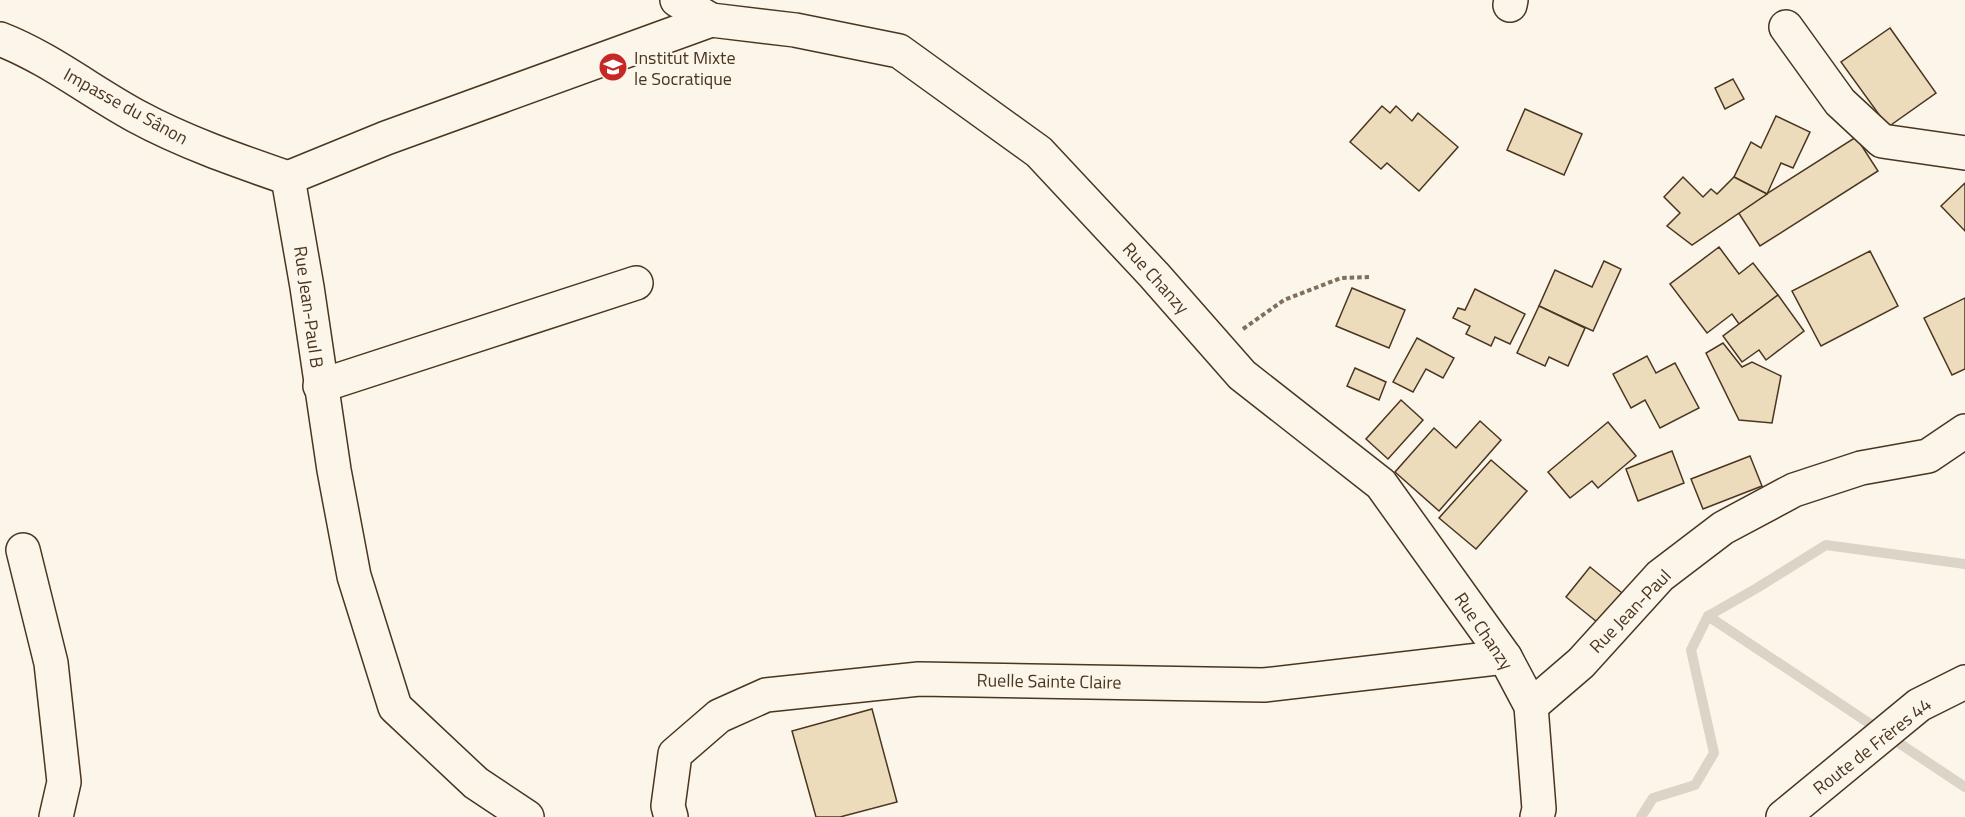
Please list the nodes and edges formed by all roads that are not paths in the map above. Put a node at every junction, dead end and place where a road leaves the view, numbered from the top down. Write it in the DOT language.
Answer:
graph roads {
  1 [pos="677,0"];
  2 [pos="711,20"];
  3 [pos="1786,27"];
  4 [pos="0,39"];
  5 [pos="1965,153"];
  6 [pos="288,178"];
  7 [pos="636,283"];
  8 [pos="320,386"];
  9 [pos="1965,431"];
  10 [pos="23,550"];
  11 [pos="1504,657"];
  12 [pos="1961,689"];
  13 [pos="1531,706"];
  14 [pos="1785,816"];
  15 [pos="56,817"];
  16 [pos="527,817"];
  17 [pos="671,817"];
  18 [pos="1537,817"];
  1 -- 2 [label="street, Rue Chanzy"];
  2 -- 6 [label="street"];
  2 -- 11 [label="street, Rue Chanzy"];
  3 -- 5 [label="street"];
  4 -- 6 [label="street, Impasse du Sânon"];
  6 -- 8 [label="street, Rue Jean-Paul B"];
  7 -- 8 [label="street"];
  8 -- 16 [label="street, Rue Jean-Paul B"];
  9 -- 13 [label="street, Rue Jean-Paul"];
  10 -- 15 [label="street"];
  11 -- 13 [label="street, Rue Chanzy"];
  11 -- 17 [label="street, Ruelle Sainte Claire"];
  12 -- 14 [label="street, Route de Frères 44"];
  13 -- 18 [label="street"];
}
